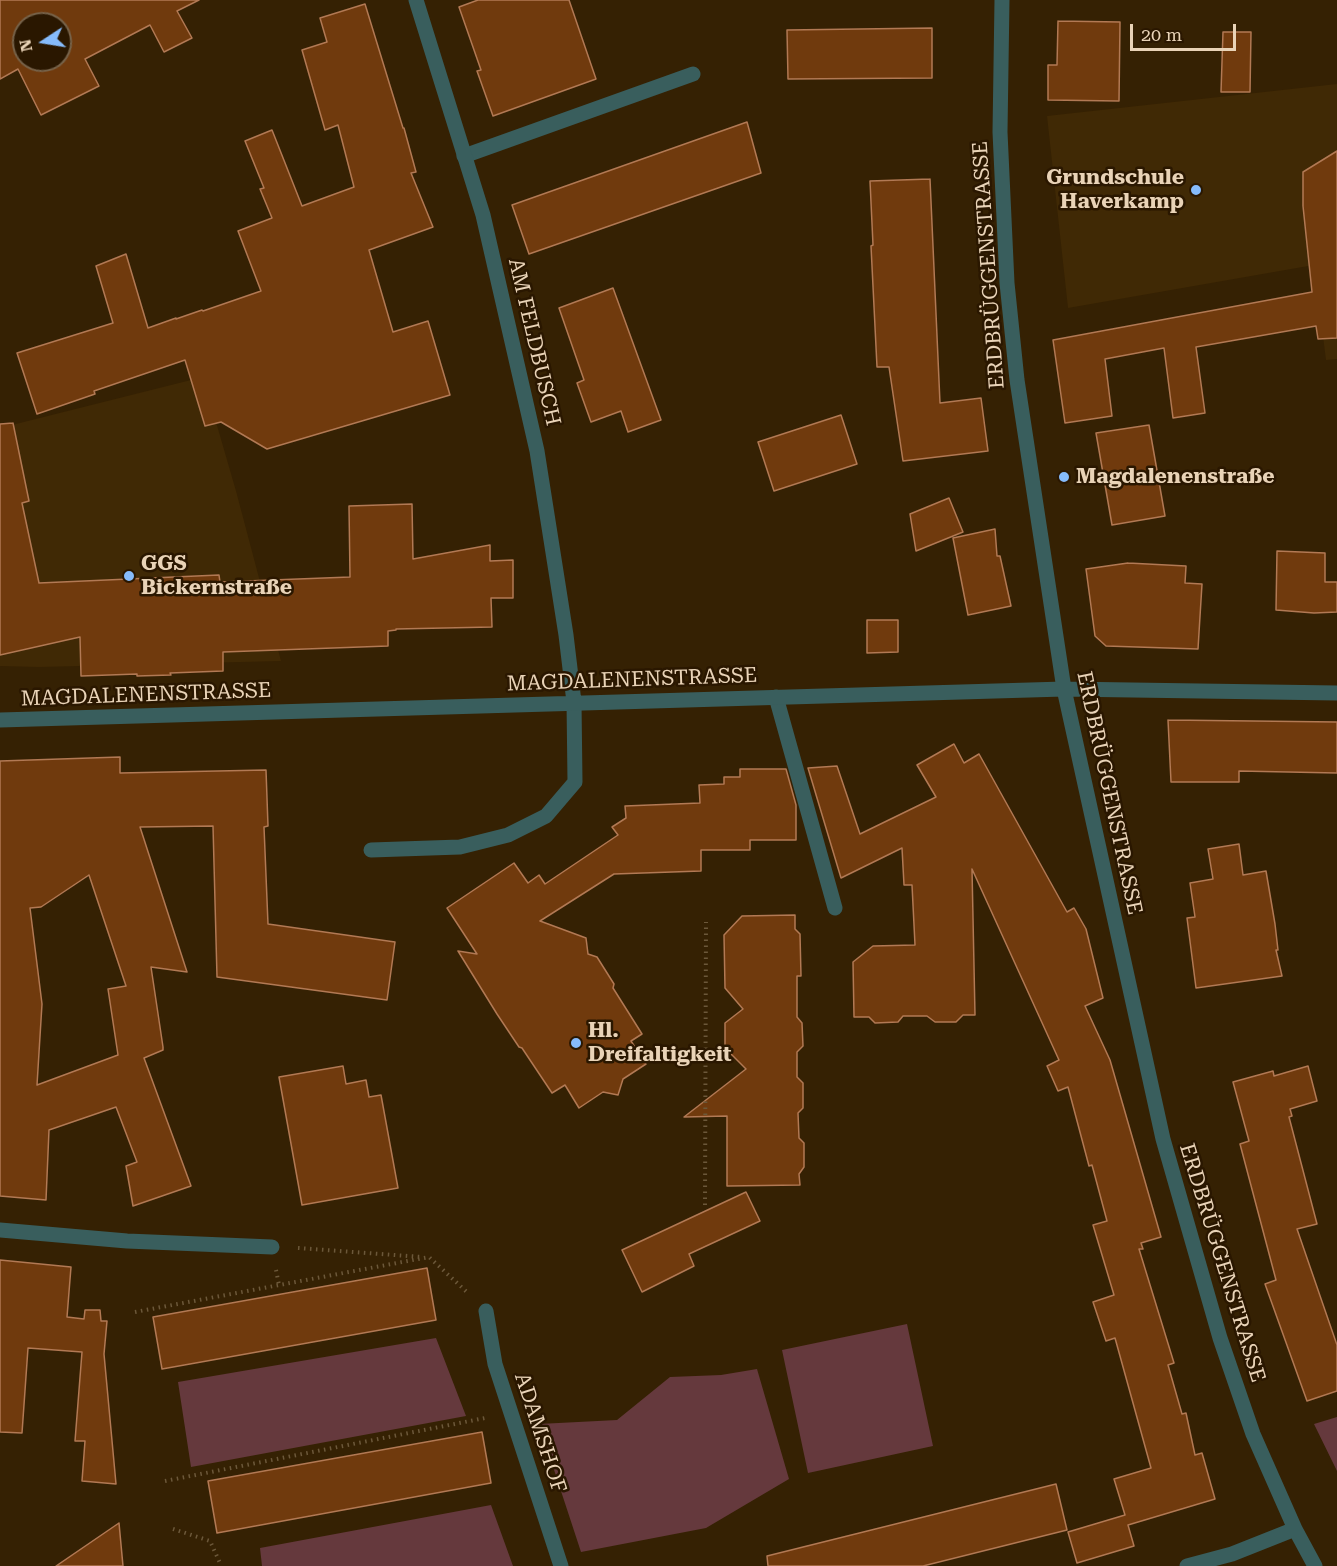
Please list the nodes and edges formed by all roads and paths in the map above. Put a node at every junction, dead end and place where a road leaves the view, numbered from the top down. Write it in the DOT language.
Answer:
graph roads {
  1 [pos="416,0"];
  2 [pos="1002,0"];
  3 [pos="693,74"];
  4 [pos="464,156"];
  5 [pos="1064,689"];
  6 [pos="1337,693"];
  7 [pos="776,697"];
  8 [pos="574,702"];
  9 [pos="0,720"];
  10 [pos="371,850"];
  11 [pos="836,908"];
  12 [pos="706,922"];
  13 [pos="705,1205"];
  14 [pos="0,1230"];
  15 [pos="272,1247"];
  16 [pos="429,1257"];
  17 [pos="279,1285"];
  18 [pos="486,1311"];
  19 [pos="135,1312"];
  20 [pos="511,1413"];
  21 [pos="165,1481"];
  22 [pos="173,1529"];
  23 [pos="1295,1529"];
  24 [pos="220,1563"];
  25 [pos="561,1566"];
  26 [pos="1187,1566"];
  27 [pos="1315,1566"];
  1 -- 4 [label="street, AM FELDBUSCH"];
  2 -- 5 [label="street, ERDBRÜGGENSTRASSE"];
  3 -- 4 [label="street"];
  4 -- 8 [label="street, AM FELDBUSCH"];
  5 -- 6 [label="street, MAGDALENENSTRASSE"];
  5 -- 7 [label="street, MAGDALENENSTRASSE"];
  5 -- 23 [label="street, ERDBRÜGGENSTRASSE"];
  7 -- 8 [label="street, MAGDALENENSTRASSE"];
  7 -- 11 [label="street"];
  8 -- 9 [label="street, MAGDALENENSTRASSE"];
  8 -- 10 [label="street, AM FELDBUSCH"];
  12 -- 13 [label="path"];
  14 -- 15 [label="street"];
  15 -- 16 [label="path"];
  15 -- 17 [label="path"];
  16 -- 17 [label="path"];
  16 -- 18 [label="path"];
  17 -- 19 [label="path"];
  18 -- 20 [label="street, ADAMSHOF"];
  20 -- 21 [label="path"];
  20 -- 25 [label="street, ADAMSHOF"];
  22 -- 24 [label="path"];
  23 -- 26 [label="street"];
  23 -- 27 [label="street, ERDBRÜGGENSTRASSE"];
}
